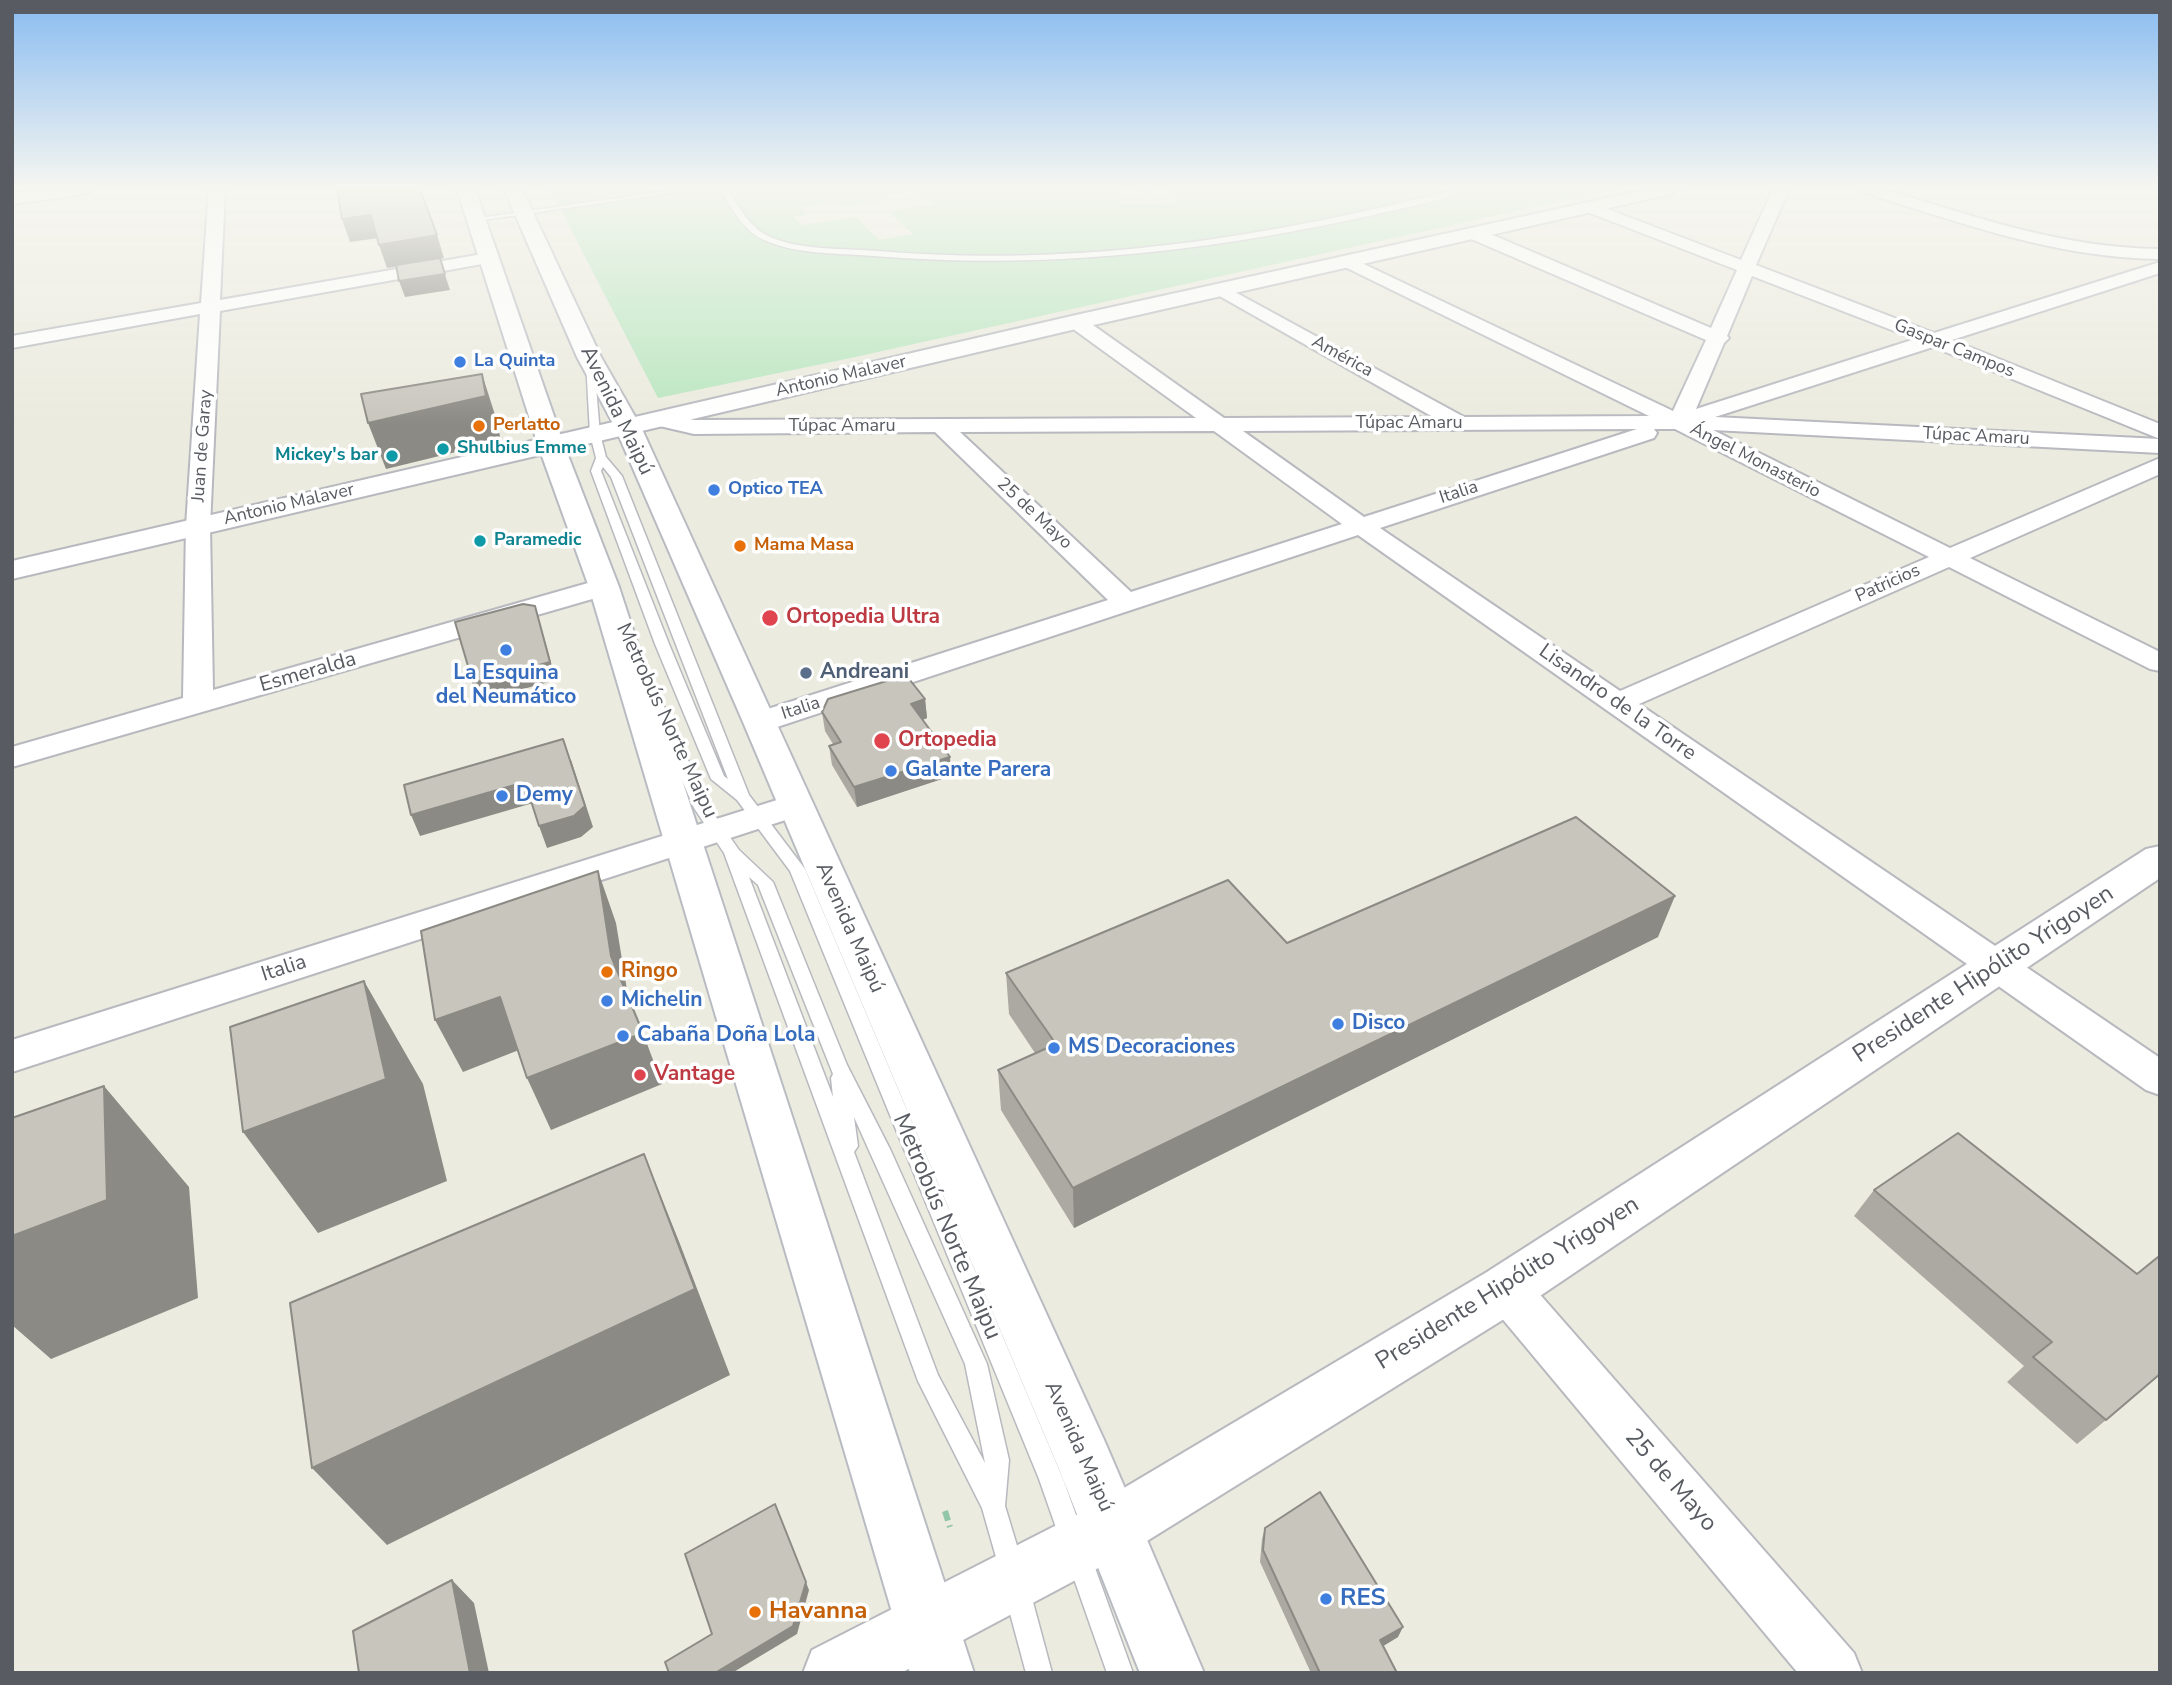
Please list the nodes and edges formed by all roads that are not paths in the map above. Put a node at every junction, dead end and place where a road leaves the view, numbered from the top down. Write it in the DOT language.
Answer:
graph roads {
  1 [pos="213,268"];
  2 [pos="434,268"];
  3 [pos="491,268"];
  4 [pos="549,268"];
  5 [pos="1323,268"];
  6 [pos="1361,268"];
  7 [pos="1554,268"];
  8 [pos="1745,268"];
  9 [pos="2158,268"];
  10 [pos="1222,290"];
  11 [pos="211,307"];
  12 [pos="1076,322"];
  13 [pos="1719,338"];
  14 [pos="1934,340"];
  15 [pos="12,342"];
  16 [pos="589,357"];
  17 [pos="1679,422"];
  18 [pos="1218,424"];
  19 [pos="1462,424"];
  20 [pos="941,426"];
  21 [pos="2160,432"];
  22 [pos="621,435"];
  23 [pos="551,445"];
  24 [pos="2160,446"];
  25 [pos="2160,465"];
  26 [pos="1360,525"];
  27 [pos="198,526"];
  28 [pos="636,527"];
  29 [pos="619,530"];
  30 [pos="635,547"];
  31 [pos="1947,558"];
  32 [pos="650,562"];
  33 [pos="12,570"];
  34 [pos="618,576"];
  35 [pos="1126,602"];
  36 [pos="680,639"];
  37 [pos="662,644"];
  38 [pos="679,661"];
  39 [pos="2160,663"];
  40 [pos="695,674"];
  41 [pos="677,678"];
  42 [pos="1616,703"];
  43 [pos="198,704"];
  44 [pos="760,722"];
  45 [pos="12,757"];
  46 [pos="765,806"];
  47 [pos="711,841"];
  48 [pos="2160,859"];
  49 [pos="1997,966"];
  50 [pos="12,1056"];
  51 [pos="838,1065"];
  52 [pos="816,1076"];
  53 [pos="2160,1079"];
  54 [pos="846,1124"];
  55 [pos="880,1149"];
  56 [pos="850,1167"];
  57 [pos="1506,1289"];
  58 [pos="993,1506"];
  59 [pos="1095,1537"];
  60 [pos="1014,1579"];
  61 [pos="934,1648"];
  62 [pos="835,1673"];
  63 [pos="1039,1673"];
  64 [pos="1120,1673"];
  65 [pos="1172,1673"];
  66 [pos="1834,1673"];
  1 -- 11 [label="street, Juan de Garay"];
  2 -- 11 [label="street"];
  3 -- 23 [label="main road"];
  4 -- 16 [label="main road, Avenida Maipú"];
  5 -- 10 [label="main road, Antonio Malaver"];
  6 -- 17 [label="street, Ángel Monasterio"];
  7 -- 13 [label="street"];
  8 -- 13 [label="street"];
  8 -- 14 [label="street, Gaspar Campos"];
  9 -- 14 [label="street, Italia"];
  10 -- 12 [label="main road, Antonio Malaver"];
  10 -- 19 [label="street, América"];
  11 -- 15 [label="street"];
  11 -- 27 [label="street, Juan de Garay"];
  12 -- 18 [label="street, Lisandro de la Torre"];
  12 -- 22 [label="main road, Antonio Malaver"];
  13 -- 17 [label="street"];
  14 -- 17 [label="street, Italia"];
  14 -- 21 [label="street, Gaspar Campos"];
  16 -- 22 [label="main road, Avenida Maipú"];
  16 -- 22 [label="lane, Metrobús Norte Maipu"];
  17 -- 19 [label="street, Túpac Amaru"];
  17 -- 24 [label="street, Túpac Amaru"];
  17 -- 26 [label="street, Italia"];
  17 -- 31 [label="street, Ángel Monasterio"];
  18 -- 19 [label="street, Túpac Amaru"];
  18 -- 20 [label="street, Túpac Amaru"];
  18 -- 26 [label="street, Lisandro de la Torre"];
  20 -- 22 [label="street, Túpac Amaru"];
  20 -- 35 [label="street, 25 de Mayo"];
  22 -- 23 [label="main road, Antonio Malaver"];
  22 -- 28 [label="lane, Metrobús Norte Maipu"];
  22 -- 29 [label="lane, Metrobús Norte Maipu"];
  22 -- 44 [label="main road, Avenida Maipú"];
  23 -- 27 [label="main road, Antonio Malaver"];
  23 -- 34 [label="main road"];
  25 -- 31 [label="street, Patricios"];
  26 -- 35 [label="street, Italia"];
  26 -- 42 [label="street, Lisandro de la Torre"];
  27 -- 33 [label="main road, Antonio Malaver"];
  27 -- 43 [label="street, Juan de Garay"];
  28 -- 30 [label="lane, Metrobús Norte Maipu"];
  28 -- 32 [label="lane, Metrobús Norte Maipu"];
  29 -- 30 [label="lane, Metrobús Norte Maipu"];
  29 -- 34 [label="lane, Metrobús Norte Maipu"];
  30 -- 32 [label="lane, Metrobús Norte Maipu"];
  30 -- 34 [label="lane, Metrobús Norte Maipu"];
  31 -- 39 [label="street, Ángel Monasterio"];
  31 -- 42 [label="street, Patricios"];
  32 -- 36 [label="lane, Metrobús Norte Maipu"];
  34 -- 37 [label="lane, Metrobús Norte Maipu"];
  34 -- 43 [label="street, Esmeralda"];
  34 -- 47 [label="main road"];
  35 -- 44 [label="street, Italia"];
  36 -- 38 [label="lane, Metrobús Norte Maipu"];
  36 -- 40 [label="lane, Metrobús Norte Maipu"];
  37 -- 38 [label="lane, Metrobús Norte Maipu"];
  37 -- 41 [label="lane, Metrobús Norte Maipu"];
  38 -- 40 [label="lane, Metrobús Norte Maipu"];
  38 -- 41 [label="lane, Metrobús Norte Maipu"];
  40 -- 46 [label="lane, Metrobús Norte Maipu"];
  41 -- 46 [label="lane, Metrobús Norte Maipu"];
  42 -- 49 [label="street, Lisandro de la Torre"];
  43 -- 45 [label="street, Esmeralda"];
  44 -- 46 [label="main road, Avenida Maipú"];
  46 -- 47 [label="street, Italia"];
  46 -- 59 [label="main road, Avenida Maipú"];
  47 -- 50 [label="street, Italia"];
  47 -- 51 [label="lane, Metrobús Norte Maipu"];
  47 -- 52 [label="lane, Metrobús Norte Maipu"];
  47 -- 61 [label="main road"];
  48 -- 49 [label="main road, Presidente Hipólito Yrigoyen"];
  49 -- 53 [label="street, Lisandro de la Torre"];
  49 -- 57 [label="main road, Presidente Hipólito Yrigoyen"];
  51 -- 54 [label="lane, Metrobús Norte Maipu"];
  51 -- 55 [label="lane, Metrobús Norte Maipu"];
  52 -- 54 [label="lane, Metrobús Norte Maipu"];
  52 -- 56 [label="lane, Metrobús Norte Maipu"];
  54 -- 55 [label="lane, Metrobús Norte Maipu"];
  54 -- 56 [label="lane, Metrobús Norte Maipu"];
  55 -- 58 [label="lane, Metrobús Norte Maipu"];
  56 -- 58 [label="lane, Metrobús Norte Maipu"];
  57 -- 59 [label="main road, Presidente Hipólito Yrigoyen"];
  57 -- 66 [label="street, 25 de Mayo"];
  58 -- 60 [label="lane, Metrobús Norte Maipu"];
  59 -- 60 [label="main road, Presidente Hipólito Yrigoyen"];
  59 -- 64 [label="lane"];
  59 -- 65 [label="main road, Avenida Maipú"];
  60 -- 61 [label="main road, Presidente Hipólito Yrigoyen"];
  60 -- 63 [label="lane, Metrobús Norte Maipu"];
  61 -- 62 [label="main road, Presidente Hipólito Yrigoyen"];
}
